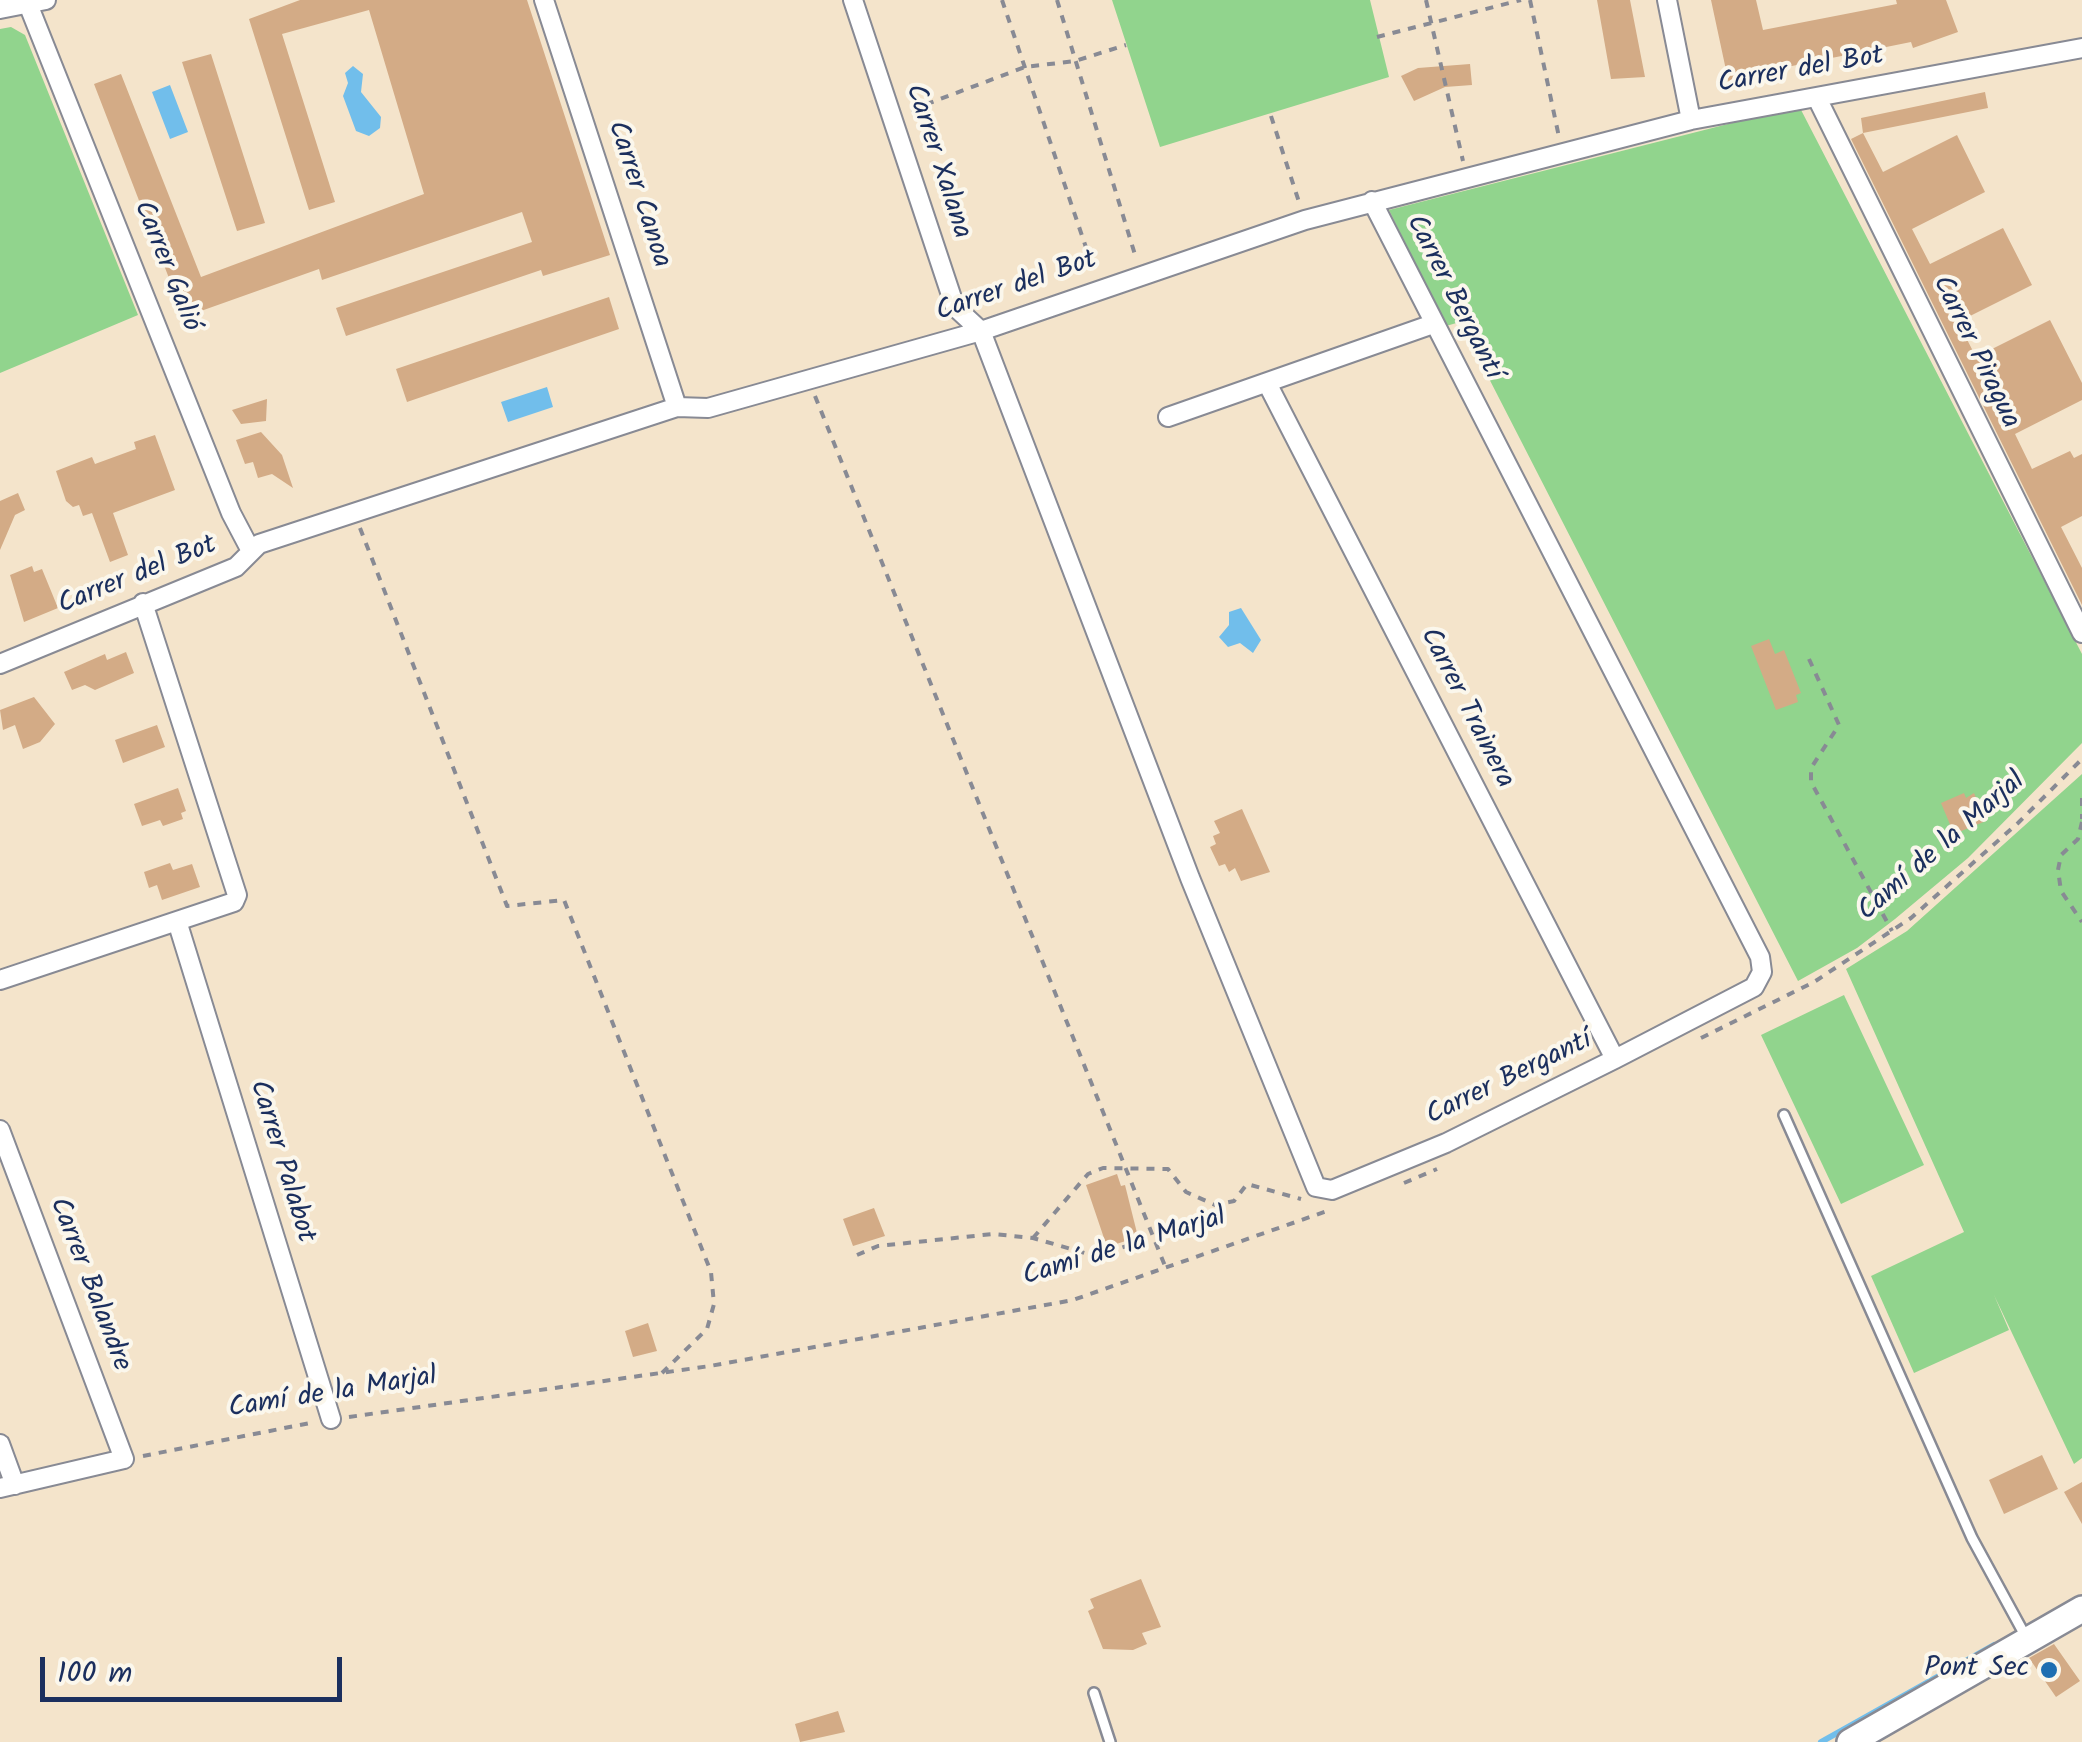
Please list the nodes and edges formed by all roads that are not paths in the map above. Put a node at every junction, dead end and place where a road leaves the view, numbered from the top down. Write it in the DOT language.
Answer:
graph roads {
  1 [pos="544,0"];
  2 [pos="853,0"];
  3 [pos="1667,0"];
  4 [pos="37,2"];
  5 [pos="0,9"];
  6 [pos="2082,48"];
  7 [pos="1817,98"];
  8 [pos="1691,120"];
  9 [pos="1372,200"];
  10 [pos="1434,324"];
  11 [pos="980,332"];
  12 [pos="1267,384"];
  13 [pos="677,407"];
  14 [pos="1168,418"];
  15 [pos="251,550"];
  16 [pos="143,602"];
  17 [pos="2082,633"];
  18 [pos="0,664"];
  19 [pos="177,921"];
  20 [pos="0,980"];
  21 [pos="1615,1060"];
  22 [pos="1784,1115"];
  23 [pos="0,1130"];
  24 [pos="331,1420"];
  25 [pos="0,1444"];
  26 [pos="8,1486"];
  27 [pos="2082,1609"];
  28 [pos="2029,1641"];
  29 [pos="1094,1694"];
  30 [pos="1110,1742"];
  31 [pos="1850,1742"];
  1 -- 13 [label="street, Carrer Canoa"];
  2 -- 11 [label="street, Carrer Xalana"];
  3 -- 8 [label="street"];
  4 -- 5 [label="street"];
  4 -- 15 [label="street, Carrer Galió"];
  6 -- 7 [label="street, Carrer del Bot"];
  7 -- 8 [label="street, Carrer del Bot"];
  7 -- 17 [label="street, Carrer Piragua"];
  8 -- 9 [label="street, Carrer del Bot"];
  9 -- 10 [label="street, Carrer Bergantí"];
  9 -- 11 [label="street, Carrer del Bot"];
  10 -- 12 [label="street"];
  10 -- 21 [label="street, Carrer Bergantí"];
  11 -- 13 [label="street, Carrer del Bot"];
  11 -- 21 [label="street, Carrer Bergantí"];
  12 -- 14 [label="street"];
  12 -- 21 [label="street, Carrer Trainera"];
  13 -- 15 [label="street, Carrer del Bot"];
  15 -- 16 [label="street, Carrer del Bot"];
  16 -- 18 [label="street, Carrer del Bot"];
  16 -- 19 [label="street"];
  19 -- 20 [label="street"];
  19 -- 24 [label="street, Carrer Palabot"];
  22 -- 28 [label="lane"];
  23 -- 26 [label="street, Carrer Balandre"];
  25 -- 26 [label="street"];
  27 -- 28 [label="main road"];
  28 -- 31 [label="main road"];
  29 -- 30 [label="lane"];
}
